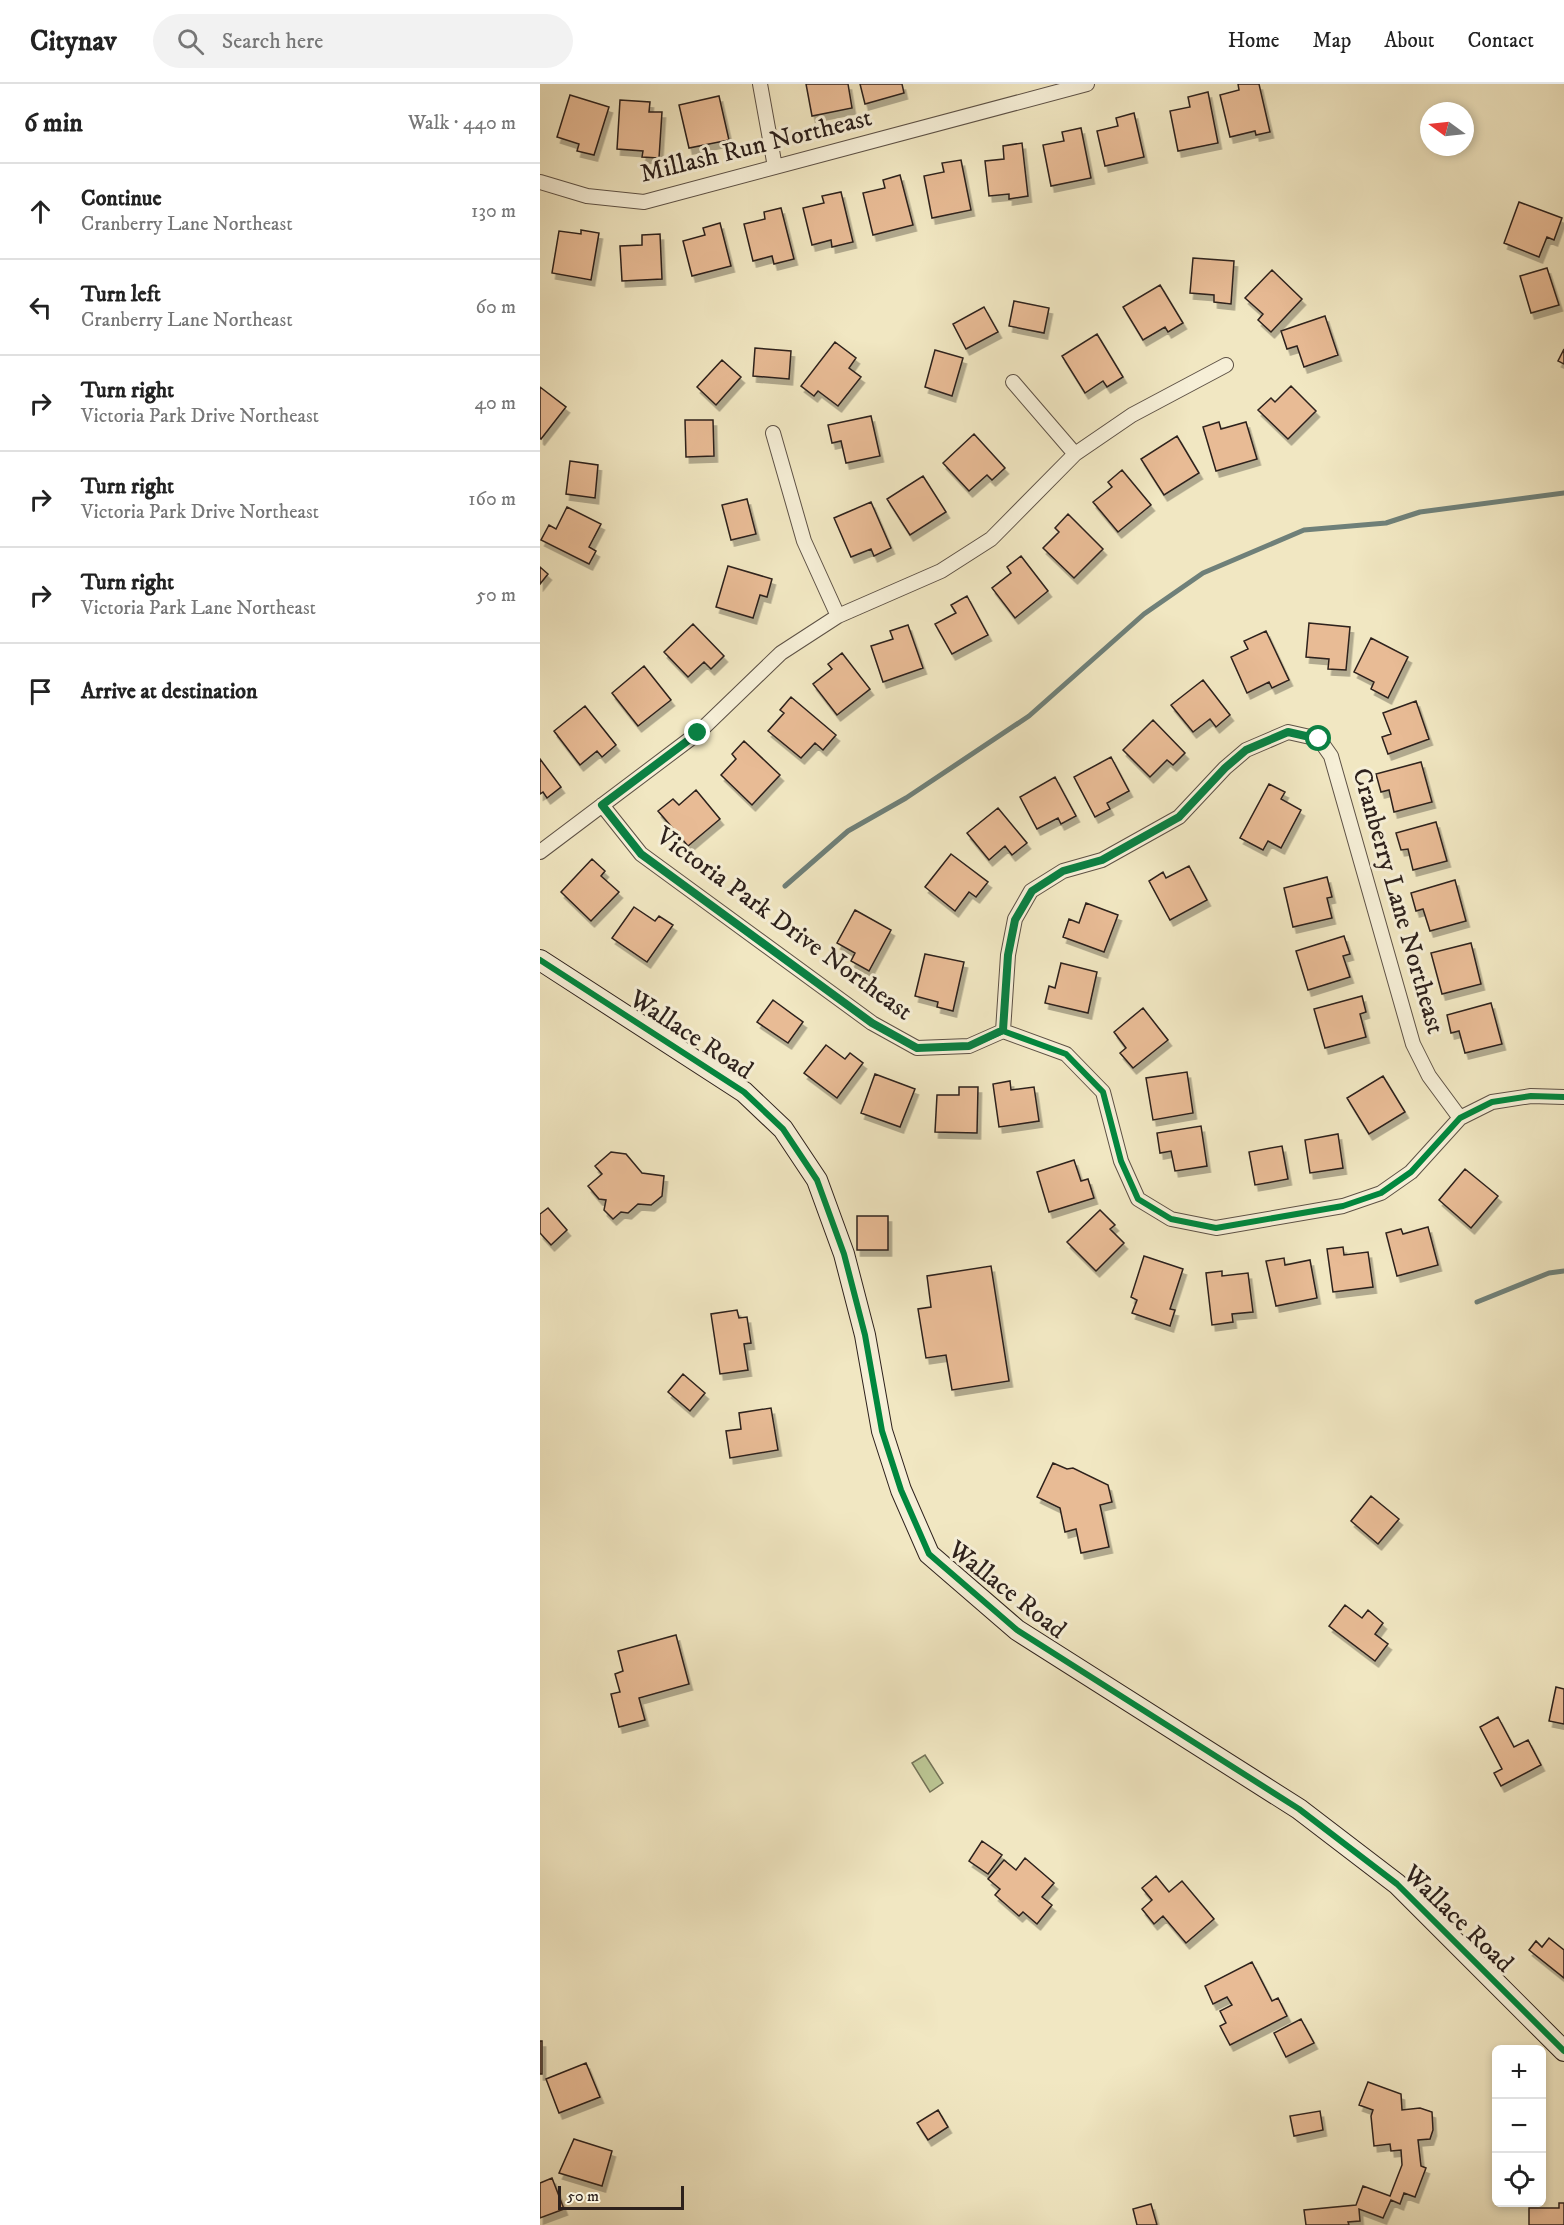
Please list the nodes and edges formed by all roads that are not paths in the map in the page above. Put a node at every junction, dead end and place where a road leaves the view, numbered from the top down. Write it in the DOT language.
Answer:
graph roads {
  1 [pos="760,84"];
  2 [pos="1087,84"];
  3 [pos="1039,90"];
  4 [pos="775,167"];
  5 [pos="540,182"];
  6 [pos="1226,364"];
  7 [pos="1013,382"];
  8 [pos="773,433"];
  9 [pos="1075,454"];
  10 [pos="838,616"];
  11 [pos="602,805"];
  12 [pos="540,852"];
  13 [pos="540,960"];
  14 [pos="1003,1030"];
  15 [pos="1564,1097"];
  16 [pos="1460,1118"];
  17 [pos="1564,2051"];
  1 -- 4 [label="street"];
  2 -- 3 [label="street, Millash Run Northeast"];
  3 -- 4 [label="street, Millash Run Northeast"];
  4 -- 5 [label="street, Millash Run Northeast"];
  6 -- 9 [label="street"];
  7 -- 9 [label="street"];
  8 -- 10 [label="street"];
  9 -- 10 [label="street"];
  10 -- 11 [label="street"];
  11 -- 12 [label="street"];
  11 -- 14 [label="street, Victoria Park Drive Northeast"];
  13 -- 17 [label="street, Wallace Road"];
  14 -- 16 [label="street"];
  14 -- 16 [label="street, Cranberry Lane Northeast"];
  15 -- 16 [label="street"];
}
